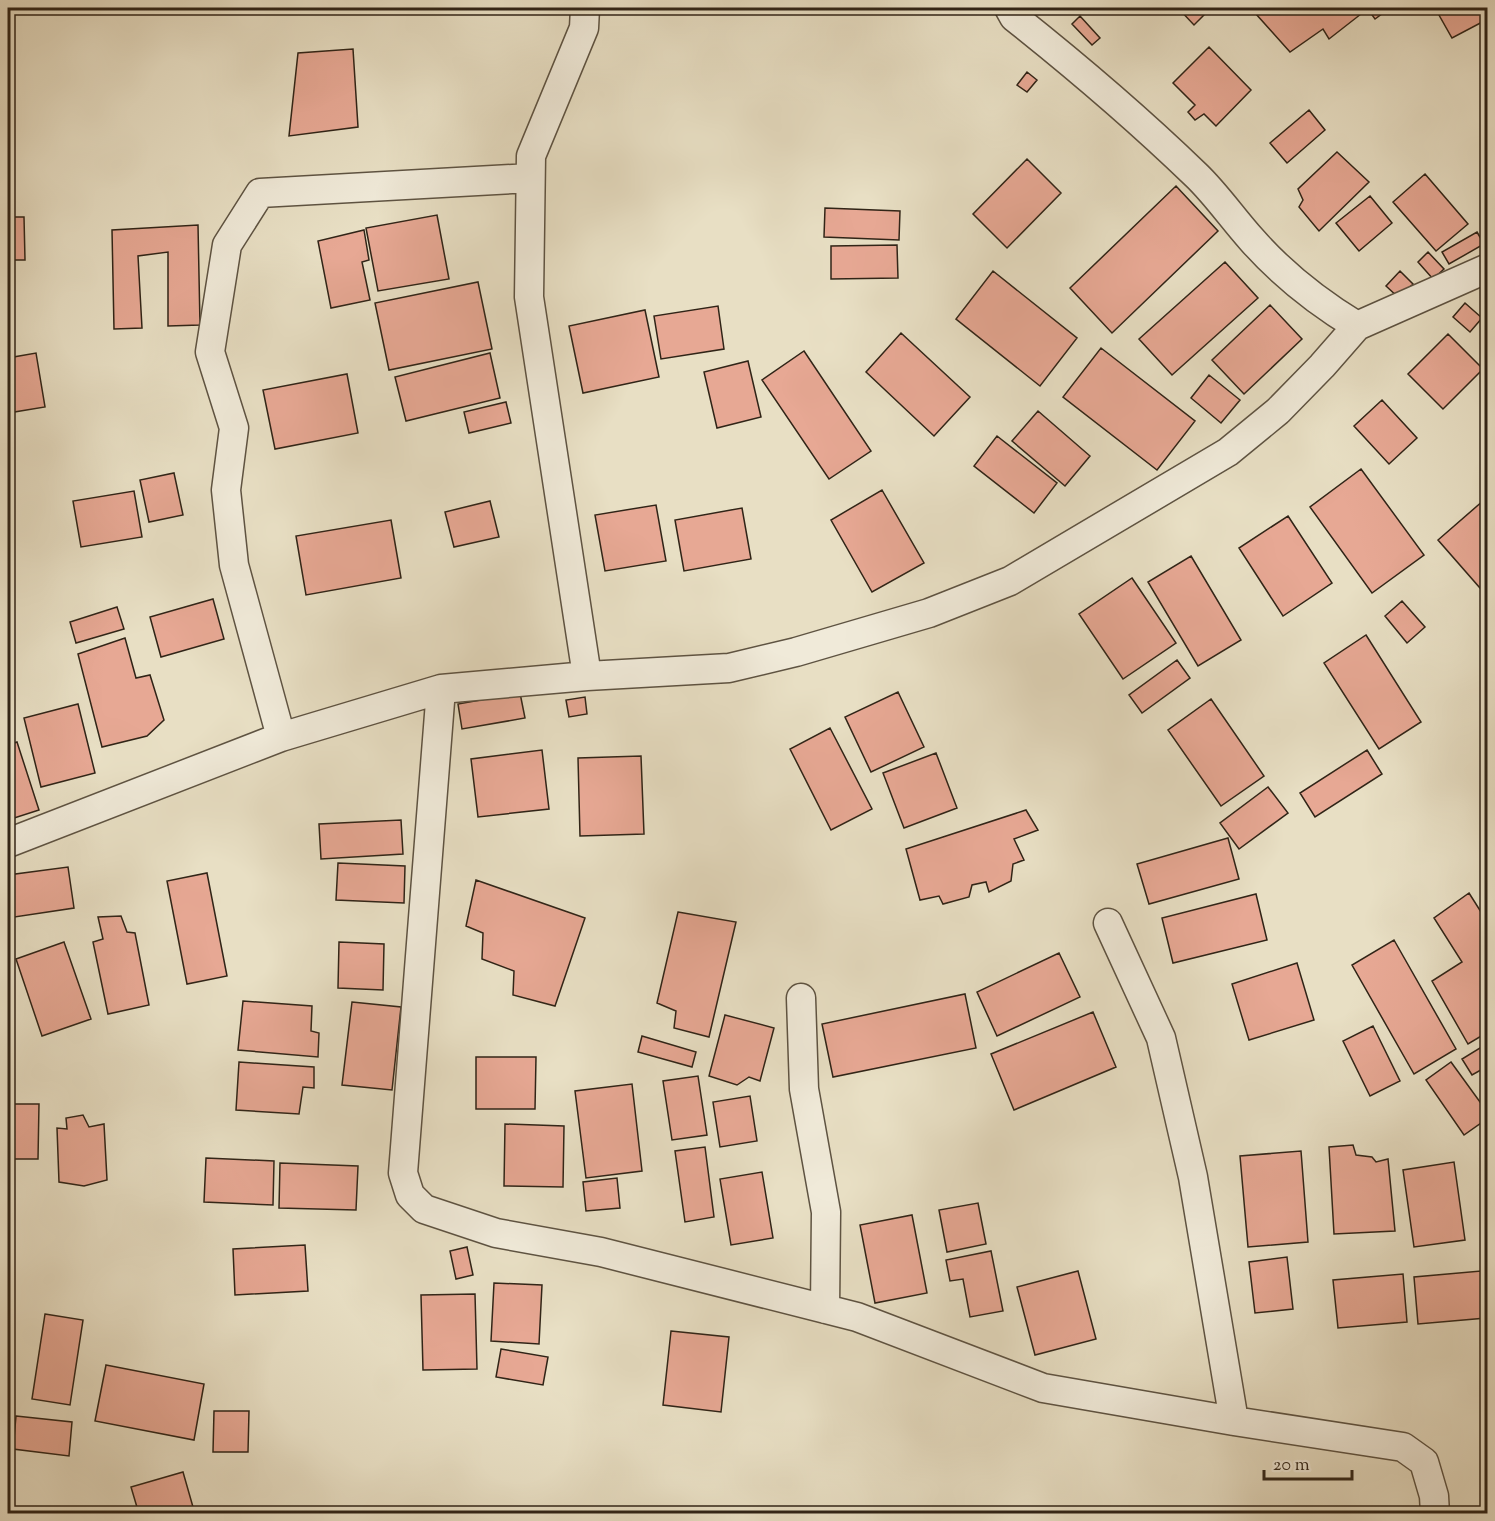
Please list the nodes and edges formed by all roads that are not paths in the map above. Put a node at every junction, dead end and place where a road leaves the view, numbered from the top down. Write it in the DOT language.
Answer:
graph roads {
  1 [pos="585,8"];
  2 [pos="1009,8"];
  3 [pos="530,178"];
  4 [pos="1488,268"];
  5 [pos="1358,326"];
  6 [pos="587,676"];
  7 [pos="441,689"];
  8 [pos="281,737"];
  9 [pos="8,843"];
  10 [pos="1108,923"];
  11 [pos="801,998"];
  12 [pos="825,1309"];
  13 [pos="1234,1422"];
  14 [pos="1435,1514"];
  1 -- 3 [label="street"];
  2 -- 5 [label="street"];
  3 -- 6 [label="street"];
  3 -- 8 [label="street"];
  4 -- 5 [label="street"];
  5 -- 6 [label="street"];
  6 -- 7 [label="street"];
  7 -- 8 [label="street"];
  7 -- 12 [label="street"];
  8 -- 9 [label="street"];
  10 -- 13 [label="street"];
  11 -- 12 [label="street"];
  12 -- 13 [label="street"];
  13 -- 14 [label="street"];
}
